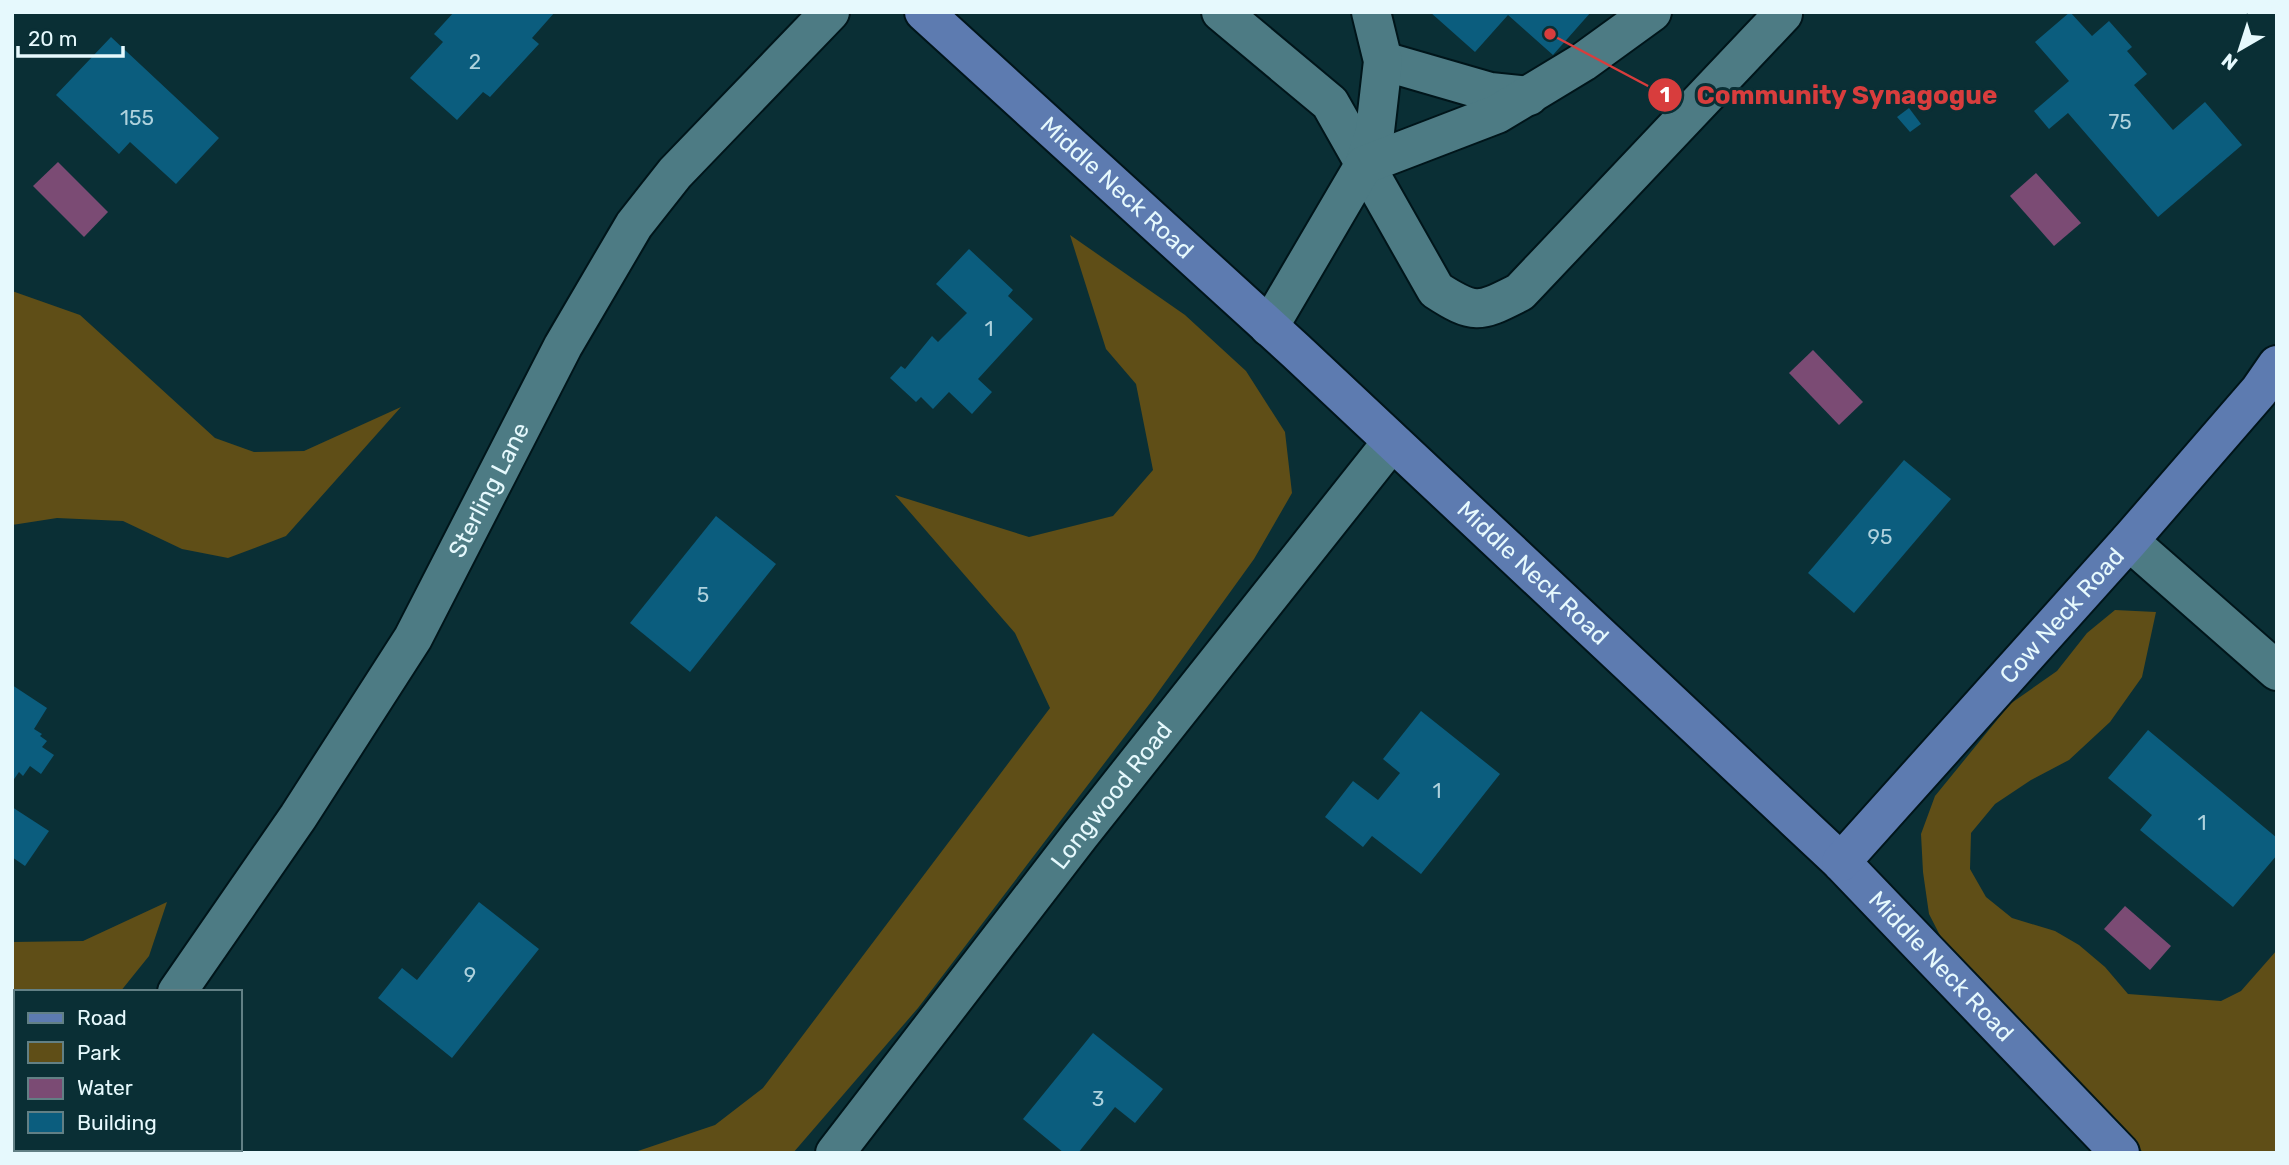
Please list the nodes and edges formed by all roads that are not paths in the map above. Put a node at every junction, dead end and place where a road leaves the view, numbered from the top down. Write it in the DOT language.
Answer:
graph roads {
  1 [pos="830,12"];
  2 [pos="924,12"];
  3 [pos="1221,12"];
  4 [pos="1371,12"];
  5 [pos="1652,12"];
  6 [pos="1782,12"];
  7 [pos="1383,61"];
  8 [pos="1529,96"];
  9 [pos="1364,165"];
  10 [pos="1269,327"];
  11 [pos="2277,365"];
  12 [pos="1391,443"];
  13 [pos="2129,541"];
  14 [pos="2277,671"];
  15 [pos="1841,862"];
  16 [pos="178,990"];
  17 [pos="835,1153"];
  18 [pos="2120,1153"];
  1 -- 16 [label="street, Sterling Lane"];
  2 -- 10 [label="main road, Middle Neck Road"];
  3 -- 9 [label="street"];
  4 -- 7 [label="street"];
  5 -- 8 [label="street"];
  6 -- 9 [label="street"];
  7 -- 8 [label="street"];
  7 -- 9 [label="street"];
  8 -- 9 [label="street"];
  9 -- 10 [label="street"];
  10 -- 12 [label="main road, Middle Neck Road"];
  11 -- 13 [label="main road, Cow Neck Road"];
  12 -- 15 [label="main road, Middle Neck Road"];
  12 -- 17 [label="street, Longwood Road"];
  13 -- 14 [label="street"];
  13 -- 15 [label="main road, Cow Neck Road"];
  15 -- 18 [label="main road, Middle Neck Road"];
}
